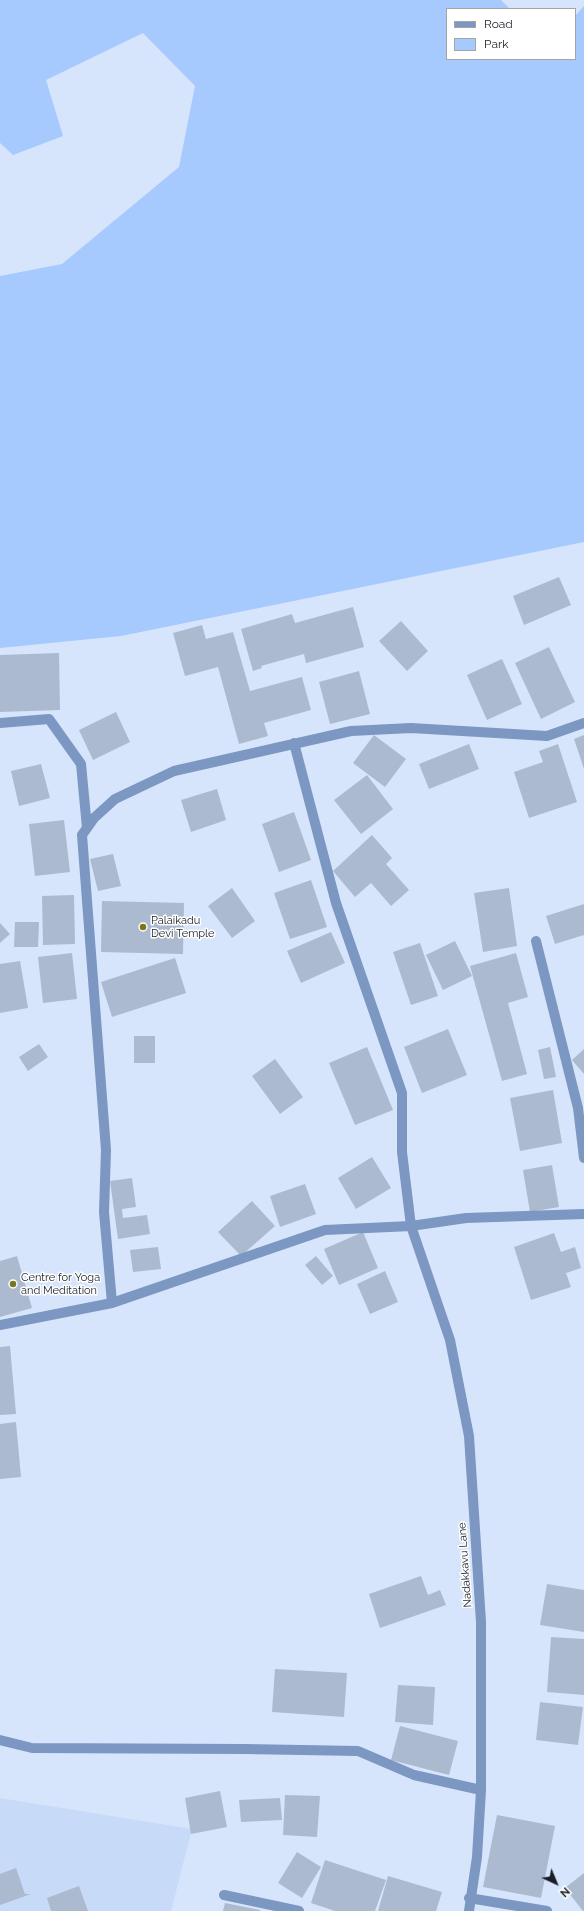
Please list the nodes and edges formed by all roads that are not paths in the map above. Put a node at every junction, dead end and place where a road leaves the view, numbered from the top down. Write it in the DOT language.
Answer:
graph roads {
  1 [pos="0,723"];
  2 [pos="584,723"];
  3 [pos="294,743"];
  4 [pos="87,828"];
  5 [pos="536,942"];
  6 [pos="584,1158"];
  7 [pos="584,1214"];
  8 [pos="411,1226"];
  9 [pos="112,1303"];
  10 [pos="0,1325"];
  11 [pos="0,1740"];
  12 [pos="481,1790"];
  13 [pos="224,1895"];
  14 [pos="470,1898"];
  15 [pos="299,1911"];
  16 [pos="469,1911"];
  17 [pos="547,1911"];
  1 -- 4 [label="street"];
  2 -- 3 [label="street"];
  3 -- 4 [label="street"];
  3 -- 8 [label="street, Nadakkavu Lane"];
  4 -- 9 [label="street"];
  5 -- 6 [label="street"];
  7 -- 8 [label="street"];
  8 -- 9 [label="street"];
  8 -- 12 [label="street, Nadakkavu Lane"];
  9 -- 10 [label="street"];
  11 -- 12 [label="street"];
  12 -- 14 [label="street, Nadakkavu Lane"];
  13 -- 15 [label="street"];
  14 -- 16 [label="street, Nadakkavu Lane"];
  14 -- 17 [label="street"];
}
